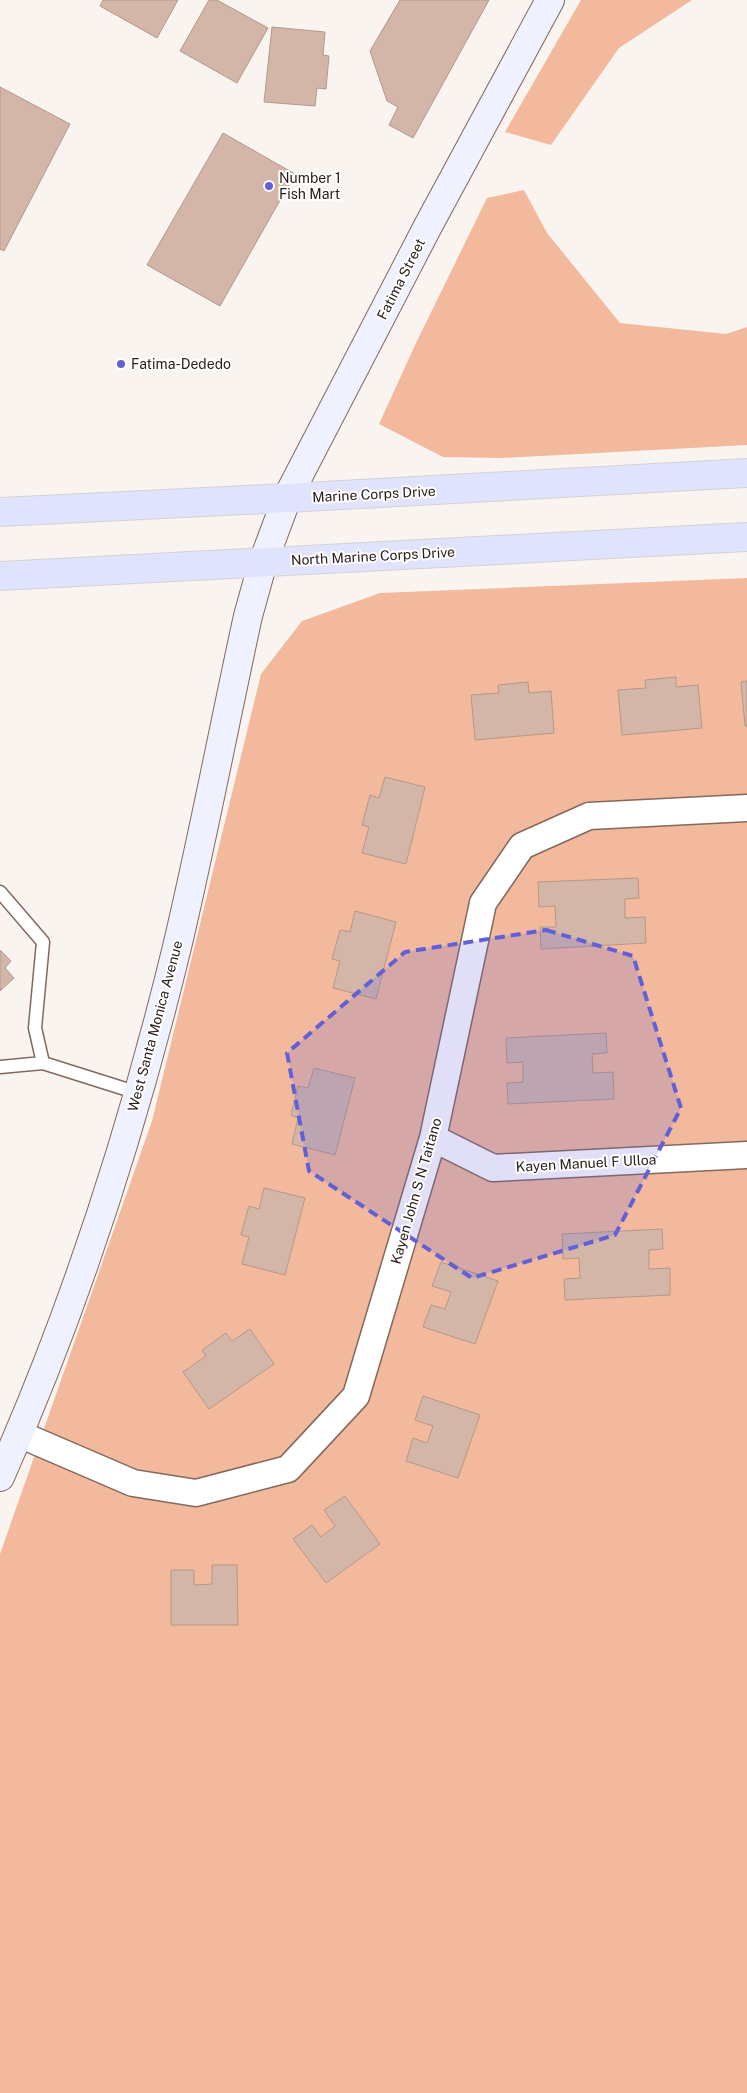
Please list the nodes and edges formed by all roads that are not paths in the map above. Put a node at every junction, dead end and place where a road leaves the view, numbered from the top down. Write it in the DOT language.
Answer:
graph roads {
  1 [pos="550,0"];
  2 [pos="747,473"];
  3 [pos="287,498"];
  4 [pos="0,512"];
  5 [pos="747,537"];
  6 [pos="263,562"];
  7 [pos="0,576"];
  8 [pos="747,808"];
  9 [pos="0,892"];
  10 [pos="43,1063"];
  11 [pos="0,1067"];
  12 [pos="138,1093"];
  13 [pos="433,1138"];
  14 [pos="747,1155"];
  15 [pos="19,1434"];
  16 [pos="0,1476"];
  1 -- 3 [label="main road, Fatima Street"];
  2 -- 3 [label="main road, Marine Corps Drive"];
  3 -- 4 [label="main road, Marine Corps Drive"];
  3 -- 6 [label="main road, Fatima Street"];
  5 -- 6 [label="main road, North Marine Corps Drive"];
  6 -- 7 [label="main road, North Marine Corps Drive"];
  6 -- 12 [label="main road, West Santa Monica Avenue"];
  8 -- 13 [label="street, Kayen John S N Taitano"];
  9 -- 10 [label="lane"];
  10 -- 11 [label="lane"];
  10 -- 12 [label="lane"];
  12 -- 15 [label="main road, West Santa Monica Avenue"];
  13 -- 14 [label="street, Kayen Manuel F Ulloa"];
  13 -- 15 [label="street, Kayen John S N Taitano"];
  15 -- 16 [label="main road, West Santa Monica Avenue"];
}
